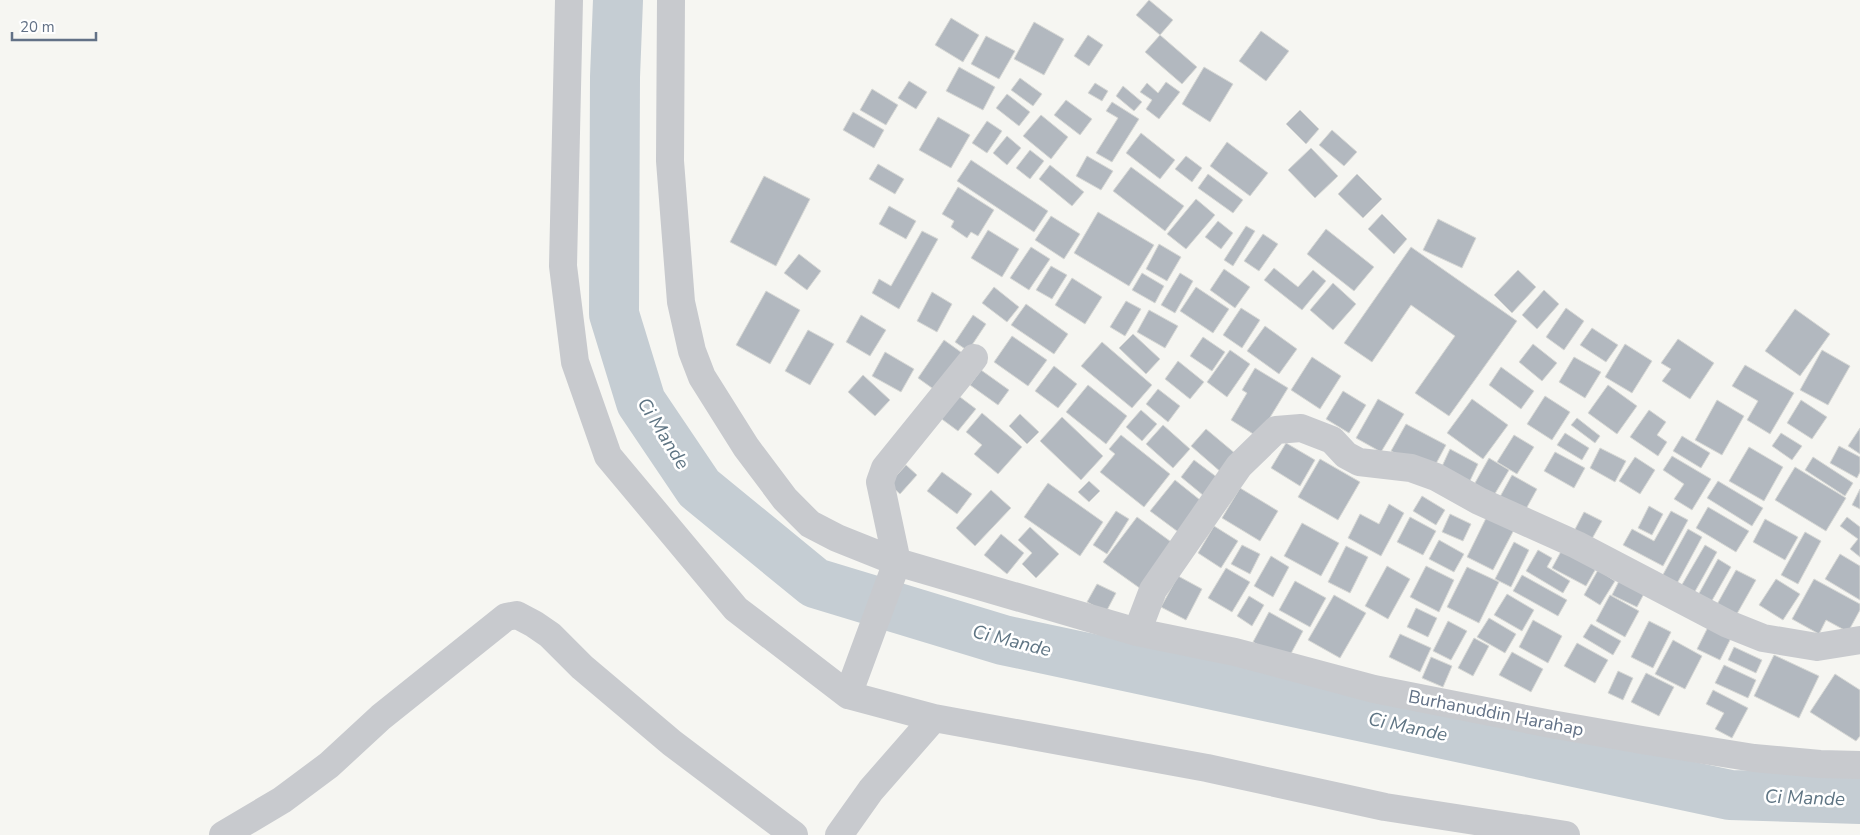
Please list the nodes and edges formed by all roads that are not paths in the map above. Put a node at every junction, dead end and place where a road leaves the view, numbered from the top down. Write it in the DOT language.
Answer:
graph roads {
  1 [pos="569,0"];
  2 [pos="671,0"];
  3 [pos="974,358"];
  4 [pos="895,567"];
  5 [pos="1137,632"];
  6 [pos="1860,640"];
  7 [pos="850,689"];
  8 [pos="934,718"];
  9 [pos="1860,764"];
  10 [pos="223,835"];
  11 [pos="794,835"];
  12 [pos="839,835"];
  13 [pos="1566,835"];
  1 -- 7 [label="street"];
  2 -- 4 [label="street, Burhanuddin Harahap"];
  3 -- 4 [label="street"];
  4 -- 5 [label="street, Burhanuddin Harahap"];
  4 -- 7 [label="street"];
  5 -- 6 [label="street"];
  5 -- 9 [label="street, Burhanuddin Harahap"];
  7 -- 8 [label="street"];
  8 -- 12 [label="street"];
  8 -- 13 [label="street"];
  10 -- 11 [label="street"];
}
